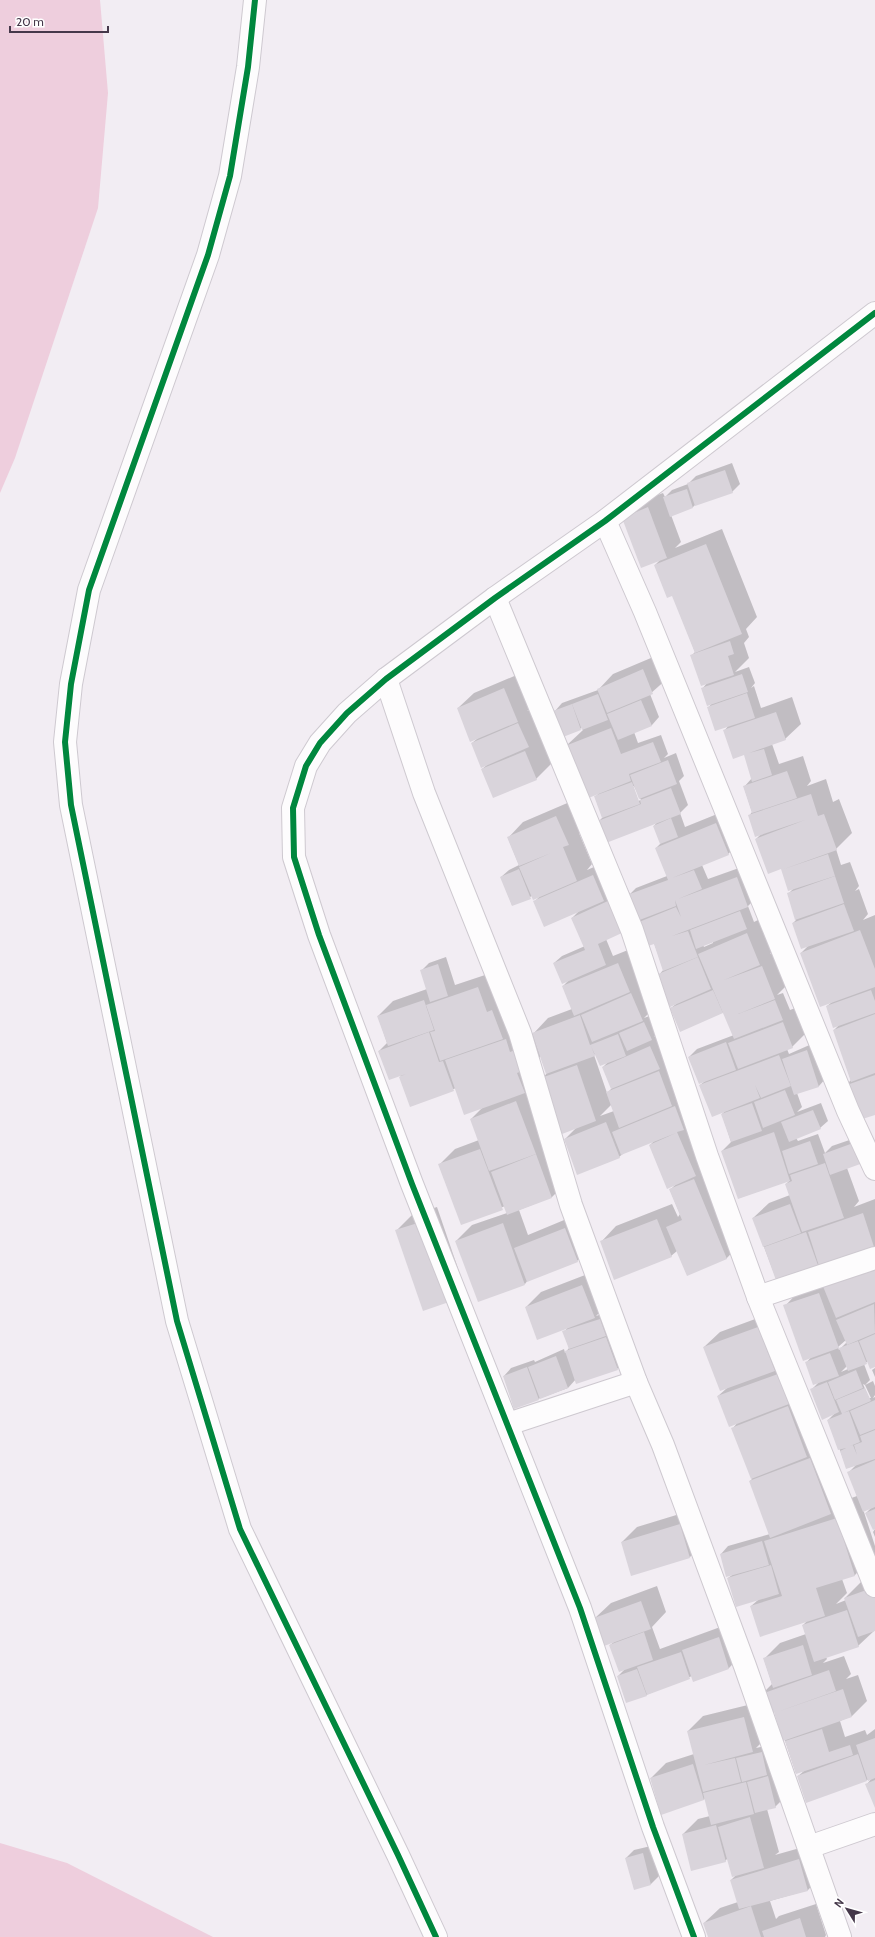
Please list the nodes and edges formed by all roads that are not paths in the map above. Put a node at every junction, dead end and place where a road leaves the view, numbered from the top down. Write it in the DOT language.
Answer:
graph roads {
  1 [pos="255,0"];
  2 [pos="875,313"];
  3 [pos="605,521"];
  4 [pos="495,598"];
  5 [pos="386,680"];
  6 [pos="875,1169"];
  7 [pos="875,1258"];
  8 [pos="758,1296"];
  9 [pos="636,1382"];
  10 [pos="508,1424"];
  11 [pos="875,1586"];
  12 [pos="875,1824"];
  13 [pos="809,1847"];
  14 [pos="436,1937"];
  15 [pos="694,1937"];
  16 [pos="840,1937"];
  1 -- 14 [label="street"];
  2 -- 3 [label="street"];
  3 -- 4 [label="street"];
  3 -- 6 [label="street"];
  4 -- 5 [label="street"];
  4 -- 8 [label="street"];
  5 -- 9 [label="street"];
  5 -- 10 [label="street"];
  7 -- 8 [label="street"];
  8 -- 11 [label="street"];
  9 -- 10 [label="street"];
  9 -- 13 [label="street"];
  10 -- 15 [label="street"];
  12 -- 13 [label="street"];
  13 -- 16 [label="street"];
}
